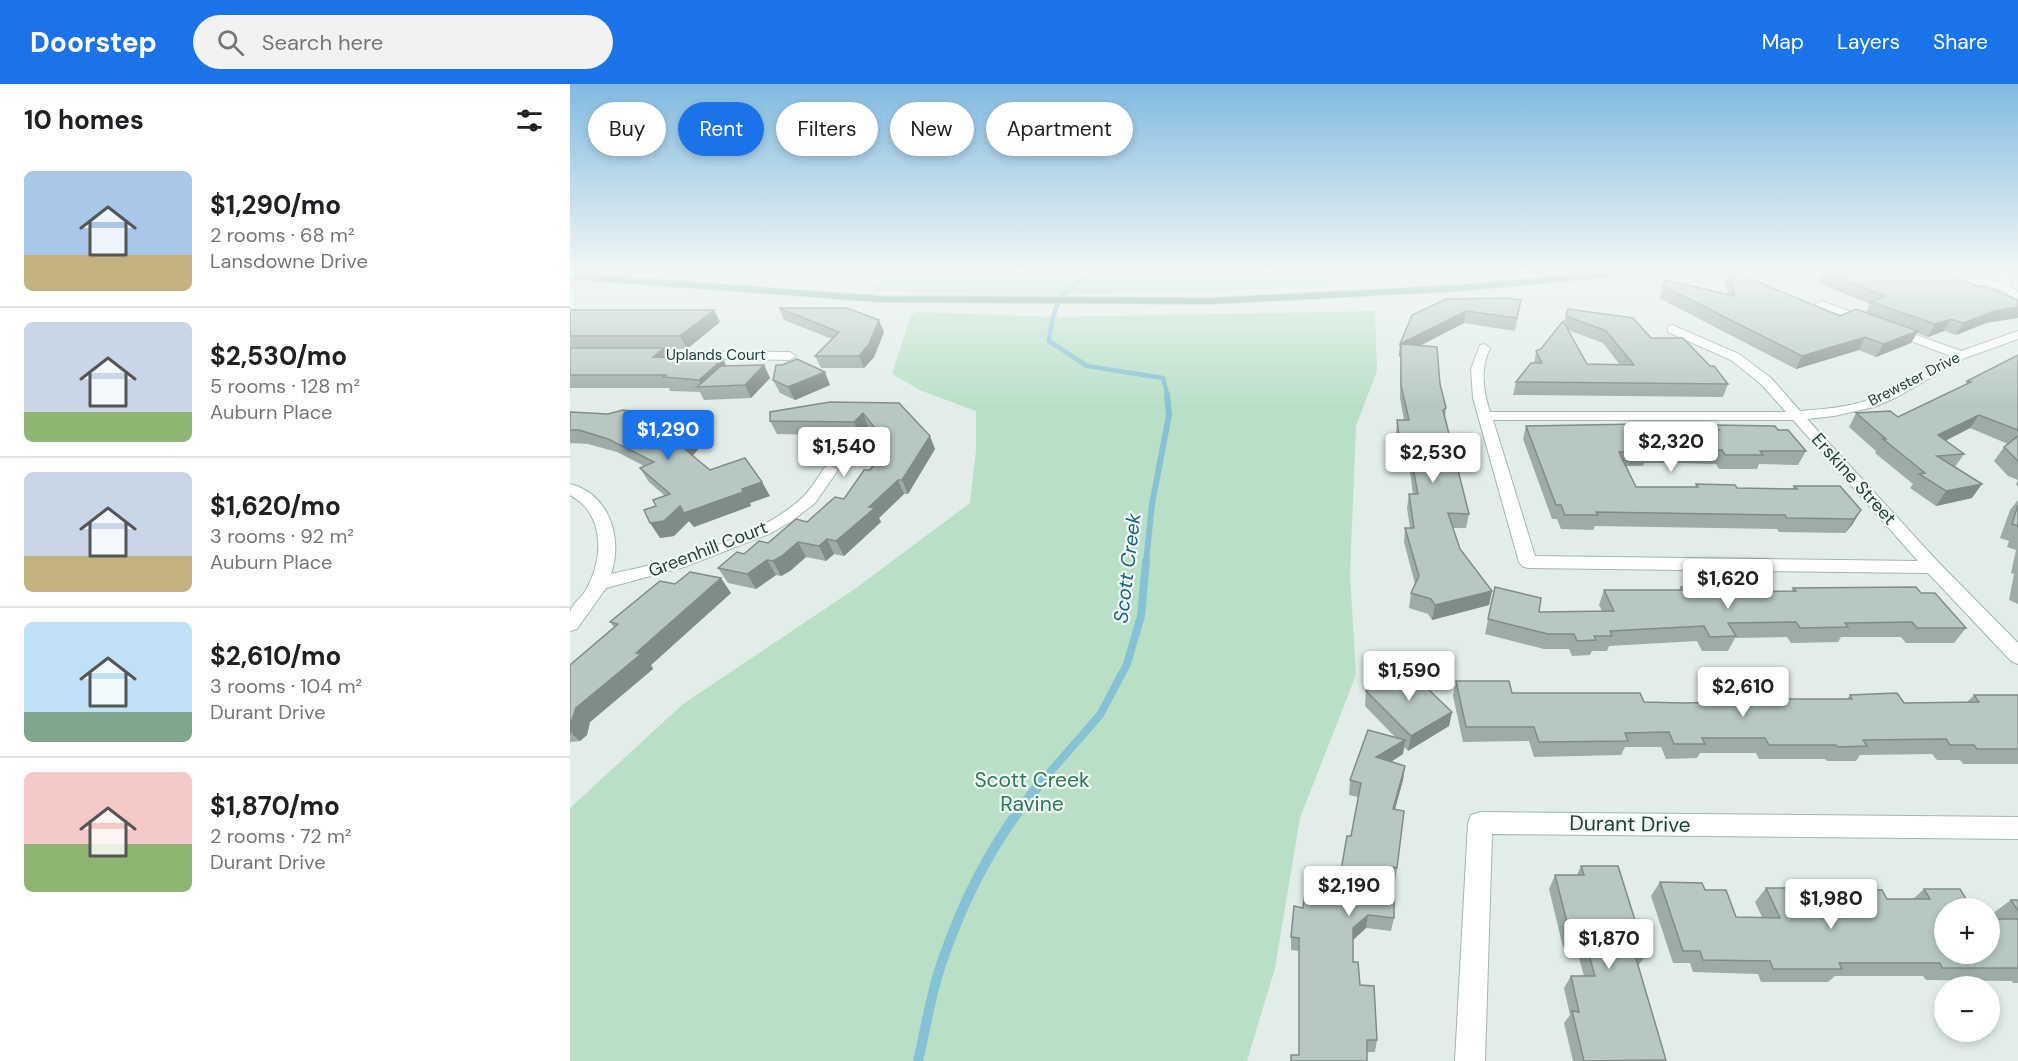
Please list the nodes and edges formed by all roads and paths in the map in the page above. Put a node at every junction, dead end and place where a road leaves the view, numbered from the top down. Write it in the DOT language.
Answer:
graph roads {
  1 [pos="1853,316"];
  2 [pos="1672,329"];
  3 [pos="2018,335"];
  4 [pos="1484,348"];
  5 [pos="628,355"];
  6 [pos="1960,355"];
  7 [pos="790,356"];
  8 [pos="1485,416"];
  9 [pos="1797,416"];
  10 [pos="830,470"];
  11 [pos="570,489"];
  12 [pos="1933,567"];
  13 [pos="599,583"];
  14 [pos="570,624"];
  15 [pos="2018,656"];
  16 [pos="2018,828"];
  17 [pos="1470,1061"];
  1 -- 6 [label="street"];
  2 -- 9 [label="street, Erskine Street"];
  3 -- 6 [label="street, Brewster Drive"];
  4 -- 8 [label="street"];
  5 -- 7 [label="street, Uplands Court"];
  6 -- 9 [label="street, Brewster Drive"];
  8 -- 9 [label="street, Brewster Drive"];
  8 -- 12 [label="street"];
  9 -- 12 [label="street, Erskine Street"];
  10 -- 13 [label="street, Greenhill Court"];
  11 -- 13 [label="street"];
  12 -- 15 [label="street, Erskine Street"];
  13 -- 14 [label="street"];
  16 -- 17 [label="street, Durant Drive"];
}
